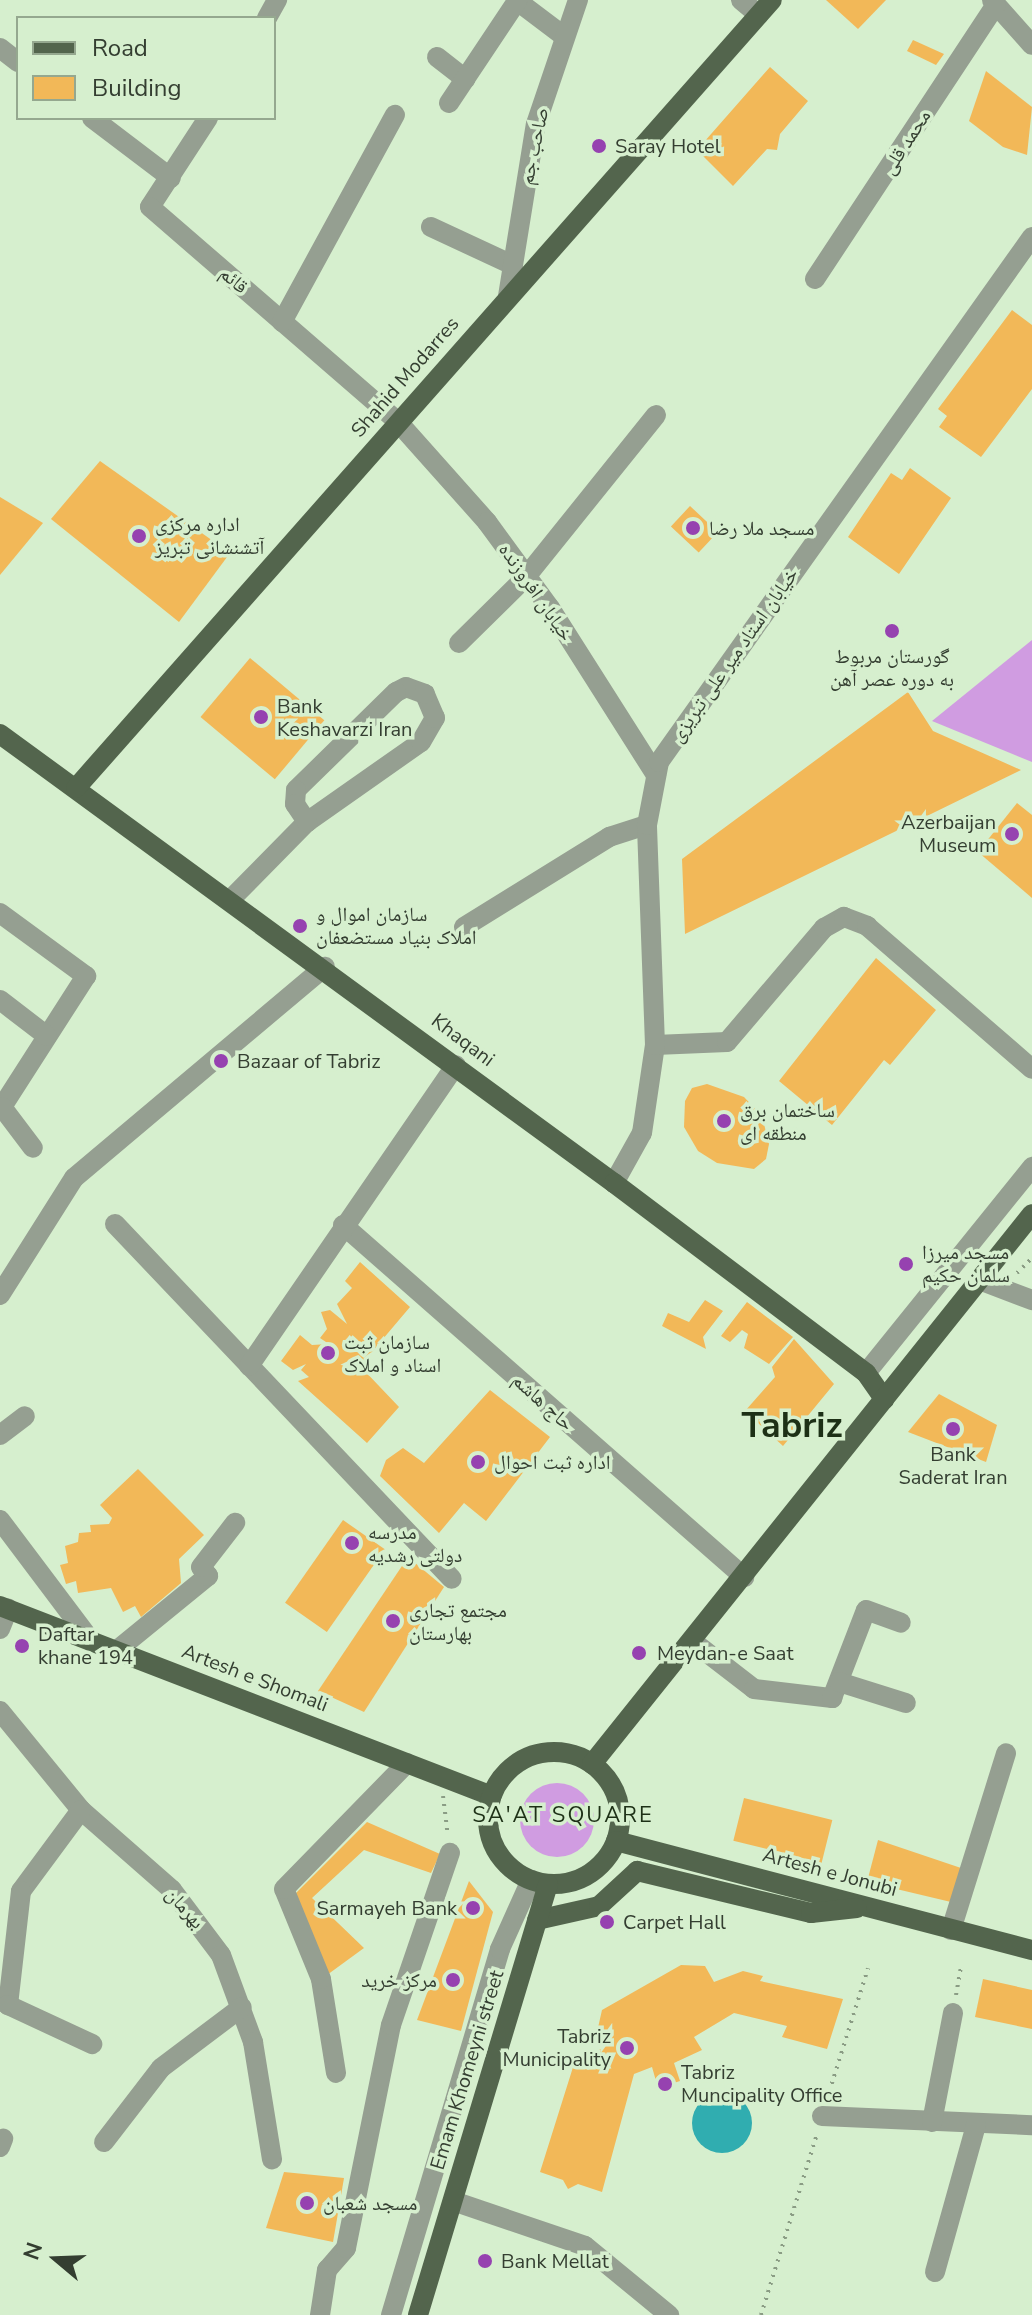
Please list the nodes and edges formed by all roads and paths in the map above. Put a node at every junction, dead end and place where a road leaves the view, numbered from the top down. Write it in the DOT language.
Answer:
graph roads {
  1 [pos="578,0"];
  2 [pos="741,0"];
  3 [pos="517,1"];
  4 [pos="994,3"];
  5 [pos="766,7"];
  6 [pos="565,37"];
  7 [pos="1032,45"];
  8 [pos="0,48"];
  9 [pos="437,57"];
  10 [pos="16,60"];
  11 [pos="465,79"];
  12 [pos="449,103"];
  13 [pos="395,115"];
  14 [pos="95,120"];
  15 [pos="207,120"];
  16 [pos="171,178"];
  17 [pos="431,227"];
  18 [pos="1032,237"];
  19 [pos="513,265"];
  20 [pos="815,279"];
  21 [pos="508,296"];
  22 [pos="282,322"];
  23 [pos="656,415"];
  24 [pos="398,422"];
  25 [pos="525,578"];
  26 [pos="459,643"];
  27 [pos="0,734"];
  28 [pos="656,775"];
  29 [pos="76,788"];
  30 [pos="307,822"];
  31 [pos="647,825"];
  32 [pos="231,899"];
  33 [pos="0,913"];
  34 [pos="464,927"];
  35 [pos="325,967"];
  36 [pos="0,1000"];
  37 [pos="47,1036"];
  38 [pos="655,1045"];
  39 [pos="456,1065"];
  40 [pos="1032,1069"];
  41 [pos="33,1148"];
  42 [pos="1032,1167"];
  43 [pos="614,1183"];
  44 [pos="1032,1214"];
  45 [pos="115,1224"];
  46 [pos="343,1225"];
  47 [pos="979,1280"];
  48 [pos="0,1295"];
  49 [pos="1032,1300"];
  50 [pos="249,1366"];
  51 [pos="866,1373"];
  52 [pos="884,1399"];
  53 [pos="25,1416"];
  54 [pos="0,1435"];
  55 [pos="0,1520"];
  56 [pos="235,1523"];
  57 [pos="744,1577"];
  58 [pos="452,1579"];
  59 [pos="4,1608"];
  60 [pos="901,1623"];
  61 [pos="0,1629"];
  62 [pos="692,1641"];
  63 [pos="92,1642"];
  64 [pos="116,1651"];
  65 [pos="839,1682"];
  66 [pos="906,1703"];
  67 [pos="0,1711"];
  68 [pos="1006,1753"];
  69 [pos="407,1763"];
  70 [pos="592,1764"];
  71 [pos="440,1775"];
  72 [pos="492,1796"];
  73 [pos="81,1810"];
  74 [pos="616,1841"];
  75 [pos="450,1853"];
  76 [pos="540,1882"];
  77 [pos="868,1907"];
  78 [pos="537,1920"];
  79 [pos="951,1930"];
  80 [pos="1032,1950"];
  81 [pos="961,1967"];
  82 [pos="868,1968"];
  83 [pos="242,2007"];
  84 [pos="953,2013"];
  85 [pos="92,2044"];
  86 [pos="336,2073"];
  87 [pos="822,2116"];
  88 [pos="932,2122"];
  89 [pos="976,2125"];
  90 [pos="1032,2125"];
  91 [pos="104,2142"];
  92 [pos="272,2159"];
  93 [pos="453,2201"];
  94 [pos="935,2272"];
  95 [pos="320,2315"];
  96 [pos="391,2315"];
  97 [pos="418,2315"];
  98 [pos="669,2315"];
  99 [pos="761,2315"];
  1 -- 6 [label="street, صاحب جم"];
  2 -- 5 [label="street"];
  3 -- 6 [label="street"];
  3 -- 11 [label="street"];
  4 -- 7 [label="street"];
  4 -- 20 [label="street, محمد قلی"];
  5 -- 21 [label="main road, Shahid Modarres"];
  6 -- 19 [label="street, صاحب جم"];
  8 -- 10 [label="street"];
  9 -- 11 [label="street"];
  11 -- 12 [label="street"];
  13 -- 22 [label="street"];
  14 -- 16 [label="street"];
  15 -- 16 [label="street, قائم"];
  16 -- 22 [label="street, قائم"];
  17 -- 19 [label="street"];
  18 -- 28 [label="street, خیابان استاد میر علی تبریزی"];
  19 -- 21 [label="street, صاحب جم"];
  21 -- 24 [label="main road, Shahid Modarres"];
  22 -- 24 [label="street, قائم"];
  23 -- 25 [label="street"];
  24 -- 25 [label="street, خیابان افروزنده"];
  24 -- 29 [label="main road, Shahid Modarres"];
  25 -- 26 [label="street"];
  25 -- 28 [label="street, خیابان افروزنده"];
  27 -- 29 [label="main road, Khaqani"];
  28 -- 31 [label="street, خیابان استاد میر علی تبریزی"];
  29 -- 32 [label="main road, Khaqani"];
  30 -- 30 [label="street"];
  30 -- 32 [label="street"];
  31 -- 34 [label="street"];
  31 -- 38 [label="street, خیابان استاد میر علی تبریزی"];
  32 -- 35 [label="main road, Khaqani"];
  33 -- 37 [label="street"];
  35 -- 39 [label="main road, Khaqani"];
  35 -- 48 [label="street"];
  36 -- 37 [label="street"];
  37 -- 41 [label="street"];
  38 -- 40 [label="street"];
  38 -- 43 [label="street, خیابان استاد میر علی تبریزی"];
  39 -- 43 [label="main road, Khaqani"];
  39 -- 46 [label="street"];
  42 -- 51 [label="street"];
  43 -- 51 [label="main road, Khaqani"];
  44 -- 47 [label="main road"];
  45 -- 50 [label="street"];
  46 -- 50 [label="street"];
  46 -- 57 [label="street, حاج هاشم"];
  47 -- 49 [label="street"];
  47 -- 52 [label="main road"];
  50 -- 58 [label="street"];
  51 -- 52 [label="main road, Khaqani"];
  52 -- 57 [label="main road"];
  53 -- 54 [label="street"];
  55 -- 63 [label="street"];
  56 -- 64 [label="street"];
  57 -- 62 [label="main road"];
  59 -- 61 [label="street"];
  59 -- 63 [label="main road, Artesh e Shomali"];
  60 -- 65 [label="street"];
  62 -- 65 [label="street"];
  62 -- 70 [label="main road"];
  63 -- 64 [label="main road, Artesh e Shomali"];
  64 -- 69 [label="main road, Artesh e Shomali"];
  65 -- 66 [label="street"];
  67 -- 73 [label="street, بهرمان"];
  68 -- 79 [label="street"];
  69 -- 71 [label="main road, Artesh e Shomali"];
  69 -- 86 [label="street"];
  70 -- 72 [label="main road"];
  70 -- 74 [label="main road"];
  71 -- 72 [label="main road, Artesh e Shomali"];
  71 -- 75 [label="path"];
  72 -- 76 [label="main road"];
  73 -- 83 [label="street, بهرمان"];
  73 -- 85 [label="street"];
  74 -- 76 [label="main road"];
  74 -- 77 [label="main road, Artesh e Jonubi"];
  75 -- 95 [label="street"];
  76 -- 78 [label="main road, Emam Khomeyni street"];
  76 -- 96 [label="street"];
  77 -- 78 [label="main road"];
  77 -- 79 [label="main road, Artesh e Jonubi"];
  78 -- 93 [label="main road, Emam Khomeyni street"];
  79 -- 80 [label="main road, Artesh e Jonubi"];
  81 -- 84 [label="path"];
  82 -- 87 [label="path"];
  83 -- 91 [label="street"];
  83 -- 92 [label="street, بهرمان"];
  84 -- 88 [label="street"];
  87 -- 88 [label="street"];
  87 -- 99 [label="path"];
  88 -- 89 [label="street"];
  89 -- 90 [label="street"];
  89 -- 94 [label="street"];
  93 -- 97 [label="main road, Emam Khomeyni street"];
  93 -- 98 [label="street"];
}
